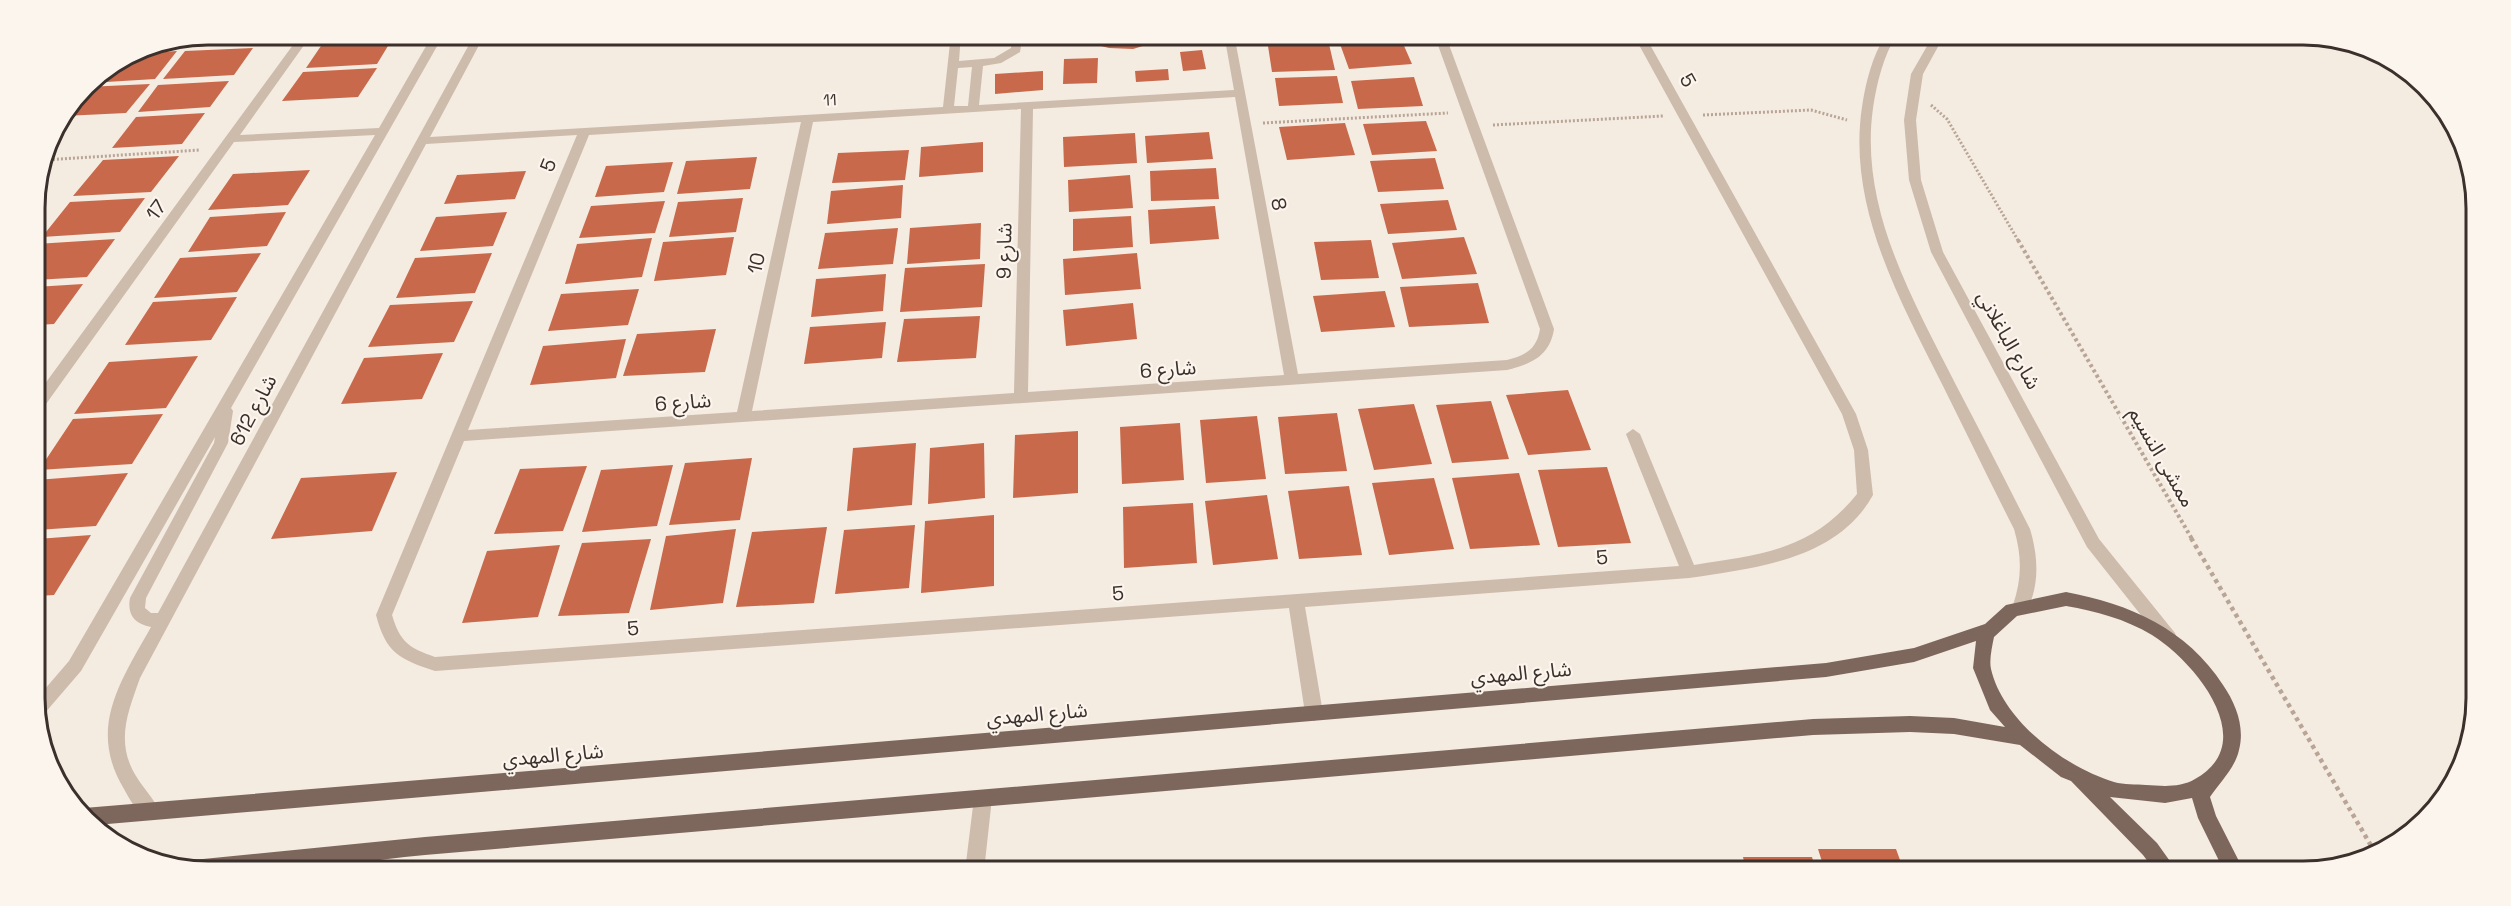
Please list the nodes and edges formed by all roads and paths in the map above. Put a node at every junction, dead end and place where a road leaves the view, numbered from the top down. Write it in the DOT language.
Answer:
graph roads {
  1 [pos="299,45"];
  2 [pos="433,45"];
  3 [pos="473,45"];
  4 [pos="955,45"];
  5 [pos="1017,45"];
  6 [pos="1231,45"];
  7 [pos="1443,45"];
  8 [pos="1644,45"];
  9 [pos="1884,45"];
  10 [pos="1933,45"];
  11 [pos="978,64"];
  12 [pos="954,65"];
  13 [pos="1912,90"];
  14 [pos="1239,93"];
  15 [pos="1027,105"];
  16 [pos="973,109"];
  17 [pos="948,110"];
  18 [pos="1469,112"];
  19 [pos="808,118"];
  20 [pos="1245,124"];
  21 [pos="383,131"];
  22 [pos="585,131"];
  23 [pos="423,141"];
  24 [pos="229,144"];
  25 [pos="53,159"];
  26 [pos="1292,380"];
  27 [pos="45,395"];
  28 [pos="1021,398"];
  29 [pos="227,402"];
  30 [pos="742,417"];
  31 [pos="1633,434"];
  32 [pos="458,436"];
  33 [pos="1689,572"];
  34 [pos="1296,600"];
  35 [pos="2021,605"];
  36 [pos="164,619"];
  37 [pos="1989,630"];
  38 [pos="2169,638"];
  39 [pos="45,701"];
  40 [pos="1314,713"];
  41 [pos="2022,738"];
  42 [pos="2227,760"];
  43 [pos="2075,776"];
  44 [pos="983,798"];
  45 [pos="150,811"];
  46 [pos="96,816"];
  47 [pos="2371,846"];
  48 [pos="273,861"];
  49 [pos="975,861"];
  50 [pos="2159,861"];
  51 [pos="2229,861"];
  1 -- 24 [label="street, 17"];
  2 -- 21 [label="street, شارع 612"];
  3 -- 23 [label="street, شارع 612"];
  4 -- 12 [label="street"];
  5 -- 11 [label="street"];
  6 -- 14 [label="street, 8"];
  7 -- 18 [label="street, شارع 6"];
  8 -- 33 [label="street, 5"];
  9 -- 35 [label="street"];
  10 -- 13 [label="street, شارع الباغلاني"];
  11 -- 12 [label="street"];
  11 -- 16 [label="street"];
  12 -- 17 [label="street"];
  13 -- 38 [label="street, شارع الباغلاني"];
  13 -- 47 [label="path, ممشى النسيم"];
  14 -- 15 [label="street, 11"];
  14 -- 20 [label="street, 8"];
  15 -- 16 [label="street, 11"];
  15 -- 28 [label="street, شارع 9"];
  16 -- 17 [label="street, 11"];
  17 -- 19 [label="street, 11"];
  18 -- 20 [label="path"];
  18 -- 26 [label="street, شارع 6"];
  19 -- 22 [label="street, 11"];
  19 -- 30 [label="street, 10"];
  20 -- 26 [label="street, 8"];
  21 -- 24 [label="street"];
  21 -- 29 [label="street, شارع 612"];
  22 -- 23 [label="street, 11"];
  22 -- 32 [label="street, 5"];
  23 -- 36 [label="street, شارع 612"];
  24 -- 25 [label="path"];
  24 -- 27 [label="street, 17"];
  26 -- 28 [label="street, شارع 6"];
  28 -- 30 [label="street, شارع 6"];
  29 -- 36 [label="street"];
  29 -- 39 [label="street, شارع 612"];
  30 -- 32 [label="street, شارع 6"];
  31 -- 33 [label="street"];
  32 -- 34 [label="street, 5"];
  33 -- 34 [label="street, 5"];
  34 -- 40 [label="street"];
  35 -- 37 [label="main road"];
  35 -- 38 [label="main road"];
  36 -- 45 [label="street, شارع 612"];
  37 -- 40 [label="main road, شارع المهدي"];
  37 -- 41 [label="main road"];
  38 -- 42 [label="main road"];
  40 -- 45 [label="main road, شارع المهدي"];
  41 -- 43 [label="main road"];
  41 -- 44 [label="main road"];
  42 -- 43 [label="main road"];
  42 -- 51 [label="main road"];
  43 -- 50 [label="main road"];
  44 -- 48 [label="main road"];
  44 -- 49 [label="street"];
  45 -- 46 [label="main road, شارع المهدي"];
}
